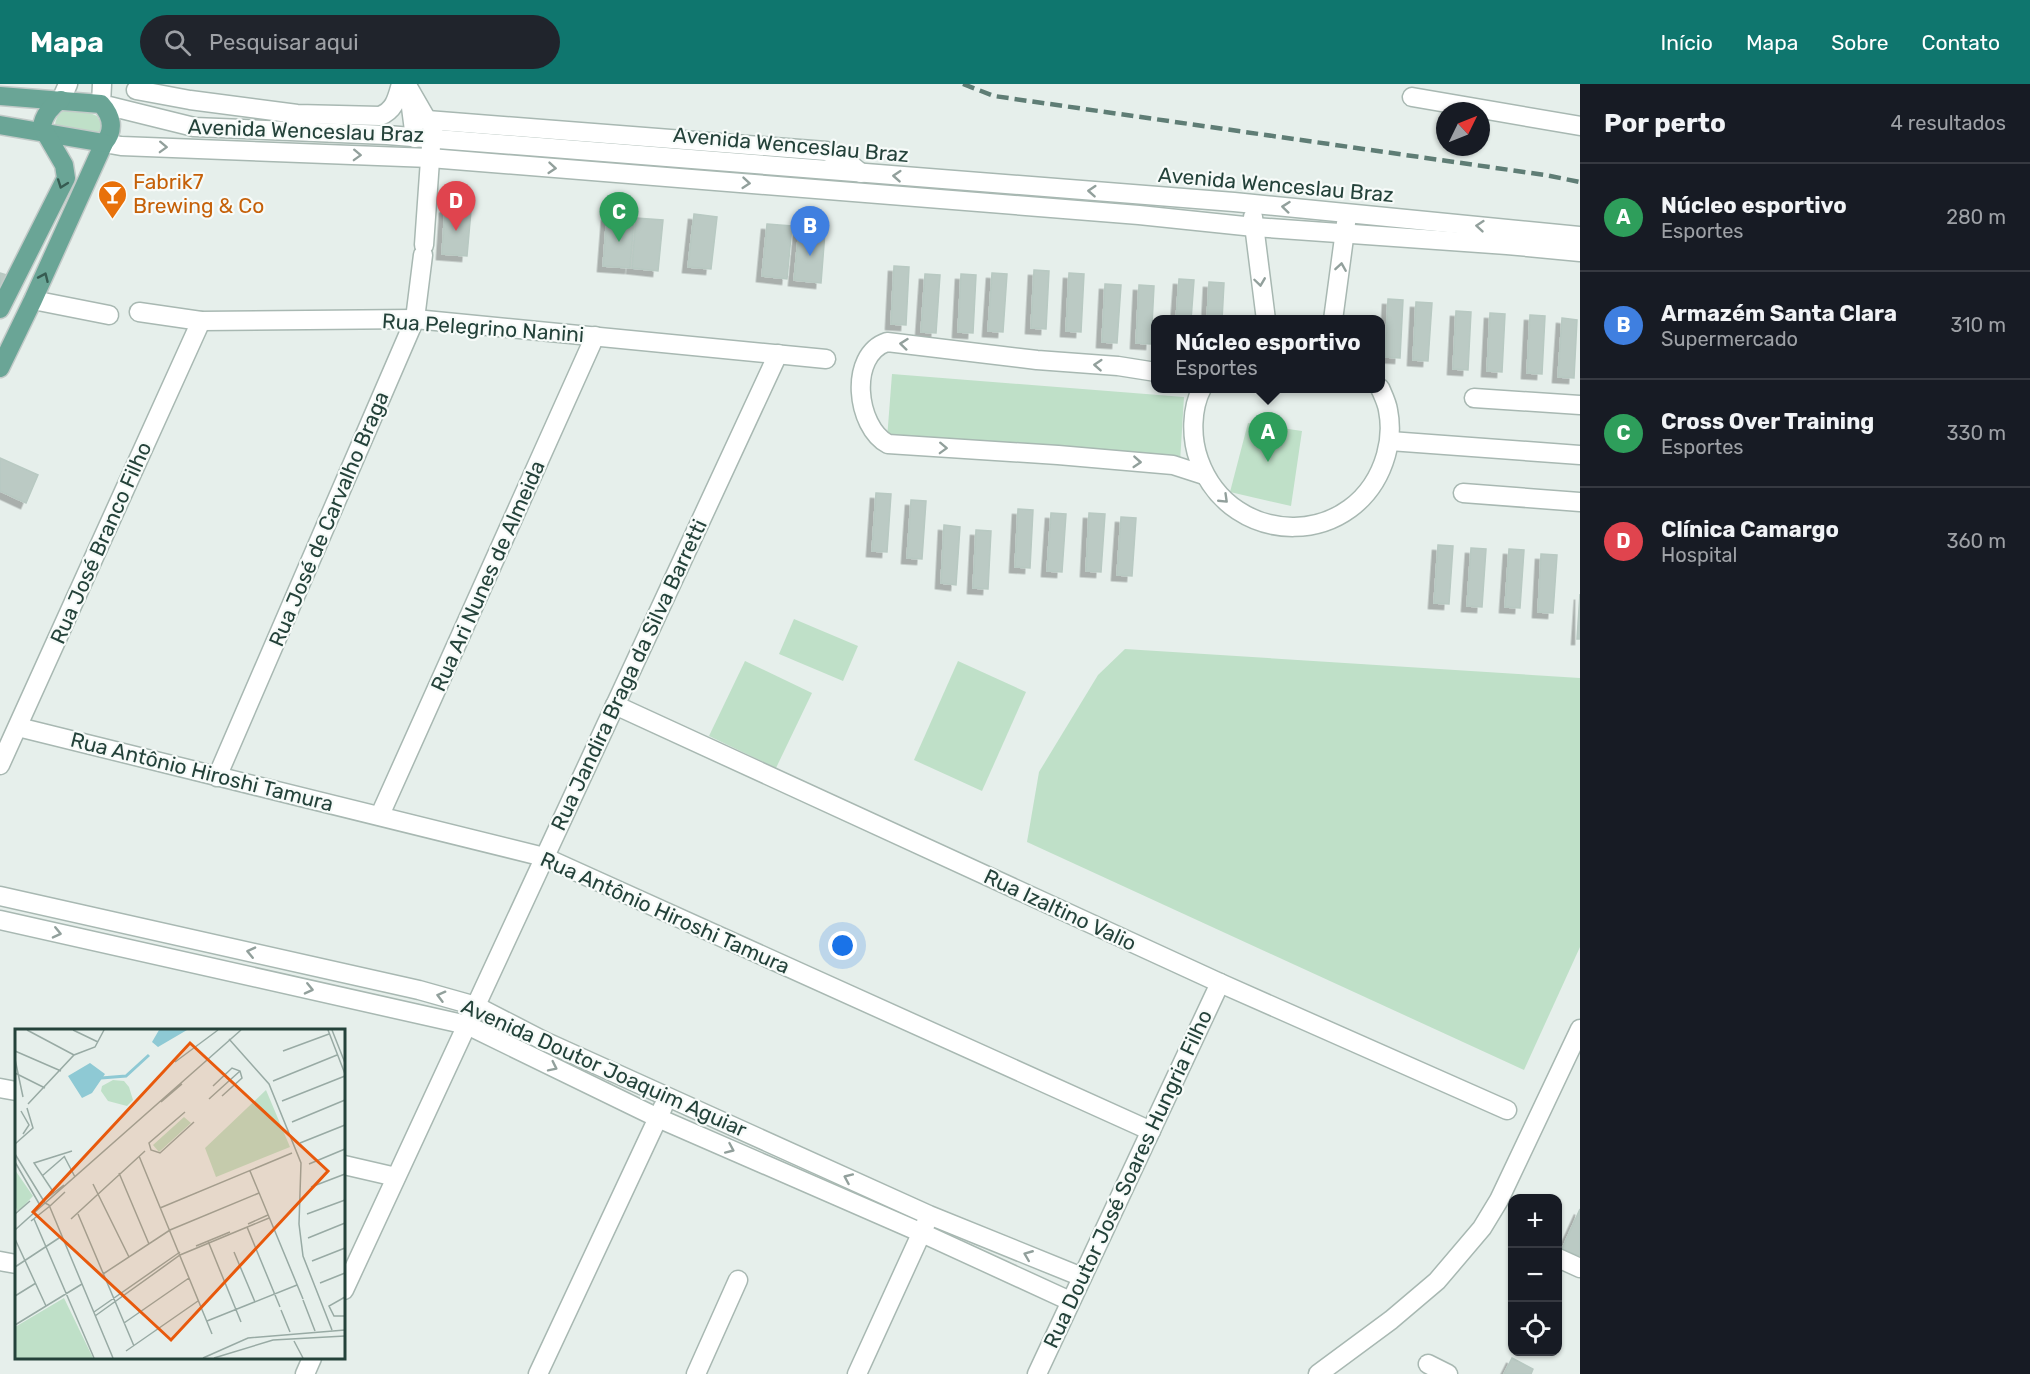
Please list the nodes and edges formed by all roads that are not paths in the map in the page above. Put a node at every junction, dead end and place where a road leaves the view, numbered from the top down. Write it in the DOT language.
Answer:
graph roads {
  1 [pos="44,84"];
  2 [pos="102,84"];
  3 [pos="406,85"];
  4 [pos="134,87"];
  5 [pos="65,92"];
  6 [pos="192,92"];
  7 [pos="0,96"];
  8 [pos="26,97"];
  9 [pos="1412,97"];
  10 [pos="101,104"];
  11 [pos="152,116"];
  12 [pos="380,116"];
  13 [pos="427,120"];
  14 [pos="0,126"];
  15 [pos="1580,126"];
  16 [pos="44,133"];
  17 [pos="368,134"];
  18 [pos="423,139"];
  19 [pos="455,141"];
  20 [pos="104,143"];
  21 [pos="430,158"];
  22 [pos="861,173"];
  23 [pos="961,181"];
  24 [pos="960,201"];
  25 [pos="1252,203"];
  26 [pos="1346,214"];
  27 [pos="1254,227"];
  28 [pos="1346,234"];
  29 [pos="1580,236"];
  30 [pos="1508,237"];
  31 [pos="1580,252"];
  32 [pos="33,300"];
  33 [pos="0,309"];
  34 [pos="139,312"];
  35 [pos="109,315"];
  36 [pos="1265,315"];
  37 [pos="1334,315"];
  38 [pos="416,319"];
  39 [pos="201,321"];
  40 [pos="595,336"];
  41 [pos="778,354"];
  42 [pos="826,359"];
  43 [pos="0,368"];
  44 [pos="1151,371"];
  45 [pos="1201,393"];
  46 [pos="1382,393"];
  47 [pos="1474,398"];
  48 [pos="1580,405"];
  49 [pos="1390,441"];
  50 [pos="1580,455"];
  51 [pos="1204,474"];
  52 [pos="1463,493"];
  53 [pos="1580,502"];
  54 [pos="615,705"];
  55 [pos="18,727"];
  56 [pos="0,765"];
  57 [pos="217,777"];
  58 [pos="380,815"];
  59 [pos="544,857"];
  60 [pos="0,896"];
  61 [pos="0,920"];
  62 [pos="1220,983"];
  63 [pos="476,1006"];
  64 [pos="467,1025"];
  65 [pos="1580,1029"];
  66 [pos="0,1088"];
  67 [pos="15,1091"];
  68 [pos="668,1097"];
  69 [pos="1507,1110"];
  70 [pos="658,1118"];
  71 [pos="1151,1131"];
  72 [pos="345,1165"];
  73 [pos="396,1177"];
  74 [pos="929,1215"];
  75 [pos="922,1233"];
  76 [pos="1562,1260"];
  77 [pos="0,1261"];
  78 [pos="15,1264"];
  79 [pos="1580,1268"];
  80 [pos="1082,1277"];
  81 [pos="738,1280"];
  82 [pos="345,1288"];
  83 [pos="1070,1301"];
  84 [pos="312,1359"];
  85 [pos="1428,1364"];
  86 [pos="304,1374"];
  87 [pos="538,1374"];
  88 [pos="696,1374"];
  89 [pos="857,1374"];
  90 [pos="1037,1374"];
  91 [pos="1318,1374"];
  92 [pos="1448,1374"];
  1 -- 8 [label="main road"];
  2 -- 10 [label="street"];
  3 -- 12 [label="street"];
  3 -- 13 [label="street"];
  3 -- 18 [label="street, Rua José de Carvalho Braga"];
  4 -- 6 [label="street"];
  4 -- 11 [label="street"];
  5 -- 8 [label="main road, Avenida Wenceslau Braz"];
  5 -- 10 [label="main road, Avenida Wenceslau Braz"];
  5 -- 16 [label="main road"];
  6 -- 12 [label="street"];
  7 -- 8 [label="main road, Avenida Wenceslau Braz"];
  9 -- 15 [label="street"];
  10 -- 11 [label="street, Avenida Wenceslau Braz"];
  10 -- 20 [label="main road"];
  11 -- 17 [label="street, Avenida Wenceslau Braz"];
  12 -- 17 [label="street"];
  13 -- 19 [label="street"];
  13 -- 22 [label="street"];
  14 -- 16 [label="main road, Avenida Wenceslau Braz"];
  16 -- 20 [label="main road, Avenida Wenceslau Braz"];
  16 -- 33 [label="main road, one-way"];
  17 -- 18 [label="street, Avenida Wenceslau Braz"];
  18 -- 19 [label="street, Avenida Wenceslau Braz"];
  18 -- 21 [label="street, Rua José de Carvalho Braga"];
  19 -- 22 [label="street, Avenida Wenceslau Braz"];
  20 -- 21 [label="street, Avenida Wenceslau Braz, one-way"];
  32 -- 20 [label="main road, one-way"];
  21 -- 24 [label="street, Avenida Wenceslau Braz, one-way"];
  21 -- 38 [label="street, Rua José de Carvalho Braga"];
  23 -- 22 [label="street, Avenida Wenceslau Braz, one-way"];
  23 -- 24 [label="street"];
  25 -- 23 [label="street, Avenida Wenceslau Braz, one-way"];
  24 -- 27 [label="street, Avenida Wenceslau Braz"];
  26 -- 25 [label="street, Avenida Wenceslau Braz, one-way"];
  25 -- 27 [label="street"];
  26 -- 28 [label="street"];
  30 -- 26 [label="street, Avenida Wenceslau Braz, one-way"];
  27 -- 28 [label="street, Avenida Wenceslau Braz"];
  27 -- 36 [label="street, one-way"];
  28 -- 30 [label="street, Avenida Wenceslau Braz"];
  37 -- 28 [label="street, one-way"];
  29 -- 30 [label="street, Avenida Wenceslau Braz"];
  30 -- 31 [label="street, Avenida Wenceslau Braz"];
  32 -- 35 [label="street"];
  32 -- 43 [label="main road"];
  34 -- 39 [label="street, Rua Pelegrino Nanini"];
  38 -- 39 [label="street, Rua Pelegrino Nanini"];
  38 -- 40 [label="street, Rua Pelegrino Nanini"];
  38 -- 57 [label="street, Rua José de Carvalho Braga"];
  39 -- 55 [label="street, Rua José Branco Filho"];
  40 -- 41 [label="street, Rua Pelegrino Nanini"];
  40 -- 58 [label="street, Rua Ari Nunes de Almeida"];
  41 -- 42 [label="street, Rua Pelegrino Nanini"];
  41 -- 54 [label="street, Rua Jandira Braga da Silva Barretti"];
  44 -- 51 [label="street, one-way"];
  45 -- 51 [label="street"];
  46 -- 49 [label="street"];
  47 -- 48 [label="street"];
  49 -- 50 [label="street"];
  51 -- 49 [label="street, one-way"];
  52 -- 53 [label="street"];
  54 -- 59 [label="street, Rua Jandira Braga da Silva Barretti"];
  54 -- 62 [label="street, Rua Izaltino Valio"];
  55 -- 56 [label="street, Rua José Branco Filho"];
  55 -- 57 [label="street, Rua Antônio Hiroshi Tamura"];
  57 -- 58 [label="street, Rua Antônio Hiroshi Tamura"];
  58 -- 59 [label="street, Rua Antônio Hiroshi Tamura"];
  59 -- 63 [label="street, Rua Jandira Braga da Silva Barretti"];
  59 -- 71 [label="street, Rua Antônio Hiroshi Tamura"];
  63 -- 60 [label="street, Avenida Doutor Joaquim Aguiar, one-way"];
  61 -- 64 [label="street, Avenida Doutor Joaquim Aguiar, one-way"];
  62 -- 69 [label="street, Rua Izaltino Valio"];
  62 -- 71 [label="street, Rua Doutor José Soares Hungria Filho"];
  63 -- 64 [label="street, Rua Jandira Braga da Silva Barretti"];
  63 -- 68 [label="street, Avenida Doutor Joaquim Aguiar"];
  64 -- 70 [label="street, Avenida Doutor Joaquim Aguiar, one-way"];
  64 -- 73 [label="street, Rua Jandira Braga da Silva Barretti"];
  65 -- 91 [label="street"];
  66 -- 67 [label="street"];
  68 -- 70 [label="street"];
  74 -- 68 [label="street, Avenida Doutor Joaquim Aguiar, one-way"];
  70 -- 75 [label="street, Avenida Doutor Joaquim Aguiar, one-way"];
  70 -- 87 [label="street"];
  71 -- 80 [label="street, Rua Doutor José Soares Hungria Filho"];
  72 -- 73 [label="street"];
  73 -- 82 [label="street, Rua Jandira Braga da Silva Barretti"];
  74 -- 75 [label="street"];
  80 -- 74 [label="street, Avenida Doutor Joaquim Aguiar, one-way"];
  75 -- 83 [label="street, Avenida Doutor Joaquim Aguiar"];
  75 -- 89 [label="street"];
  76 -- 79 [label="street"];
  77 -- 78 [label="street"];
  80 -- 83 [label="street, Rua Doutor José Soares Hungria Filho"];
  81 -- 88 [label="street"];
  83 -- 90 [label="street, Rua Doutor José Soares Hungria Filho"];
  84 -- 86 [label="street"];
  85 -- 92 [label="street"];
}
